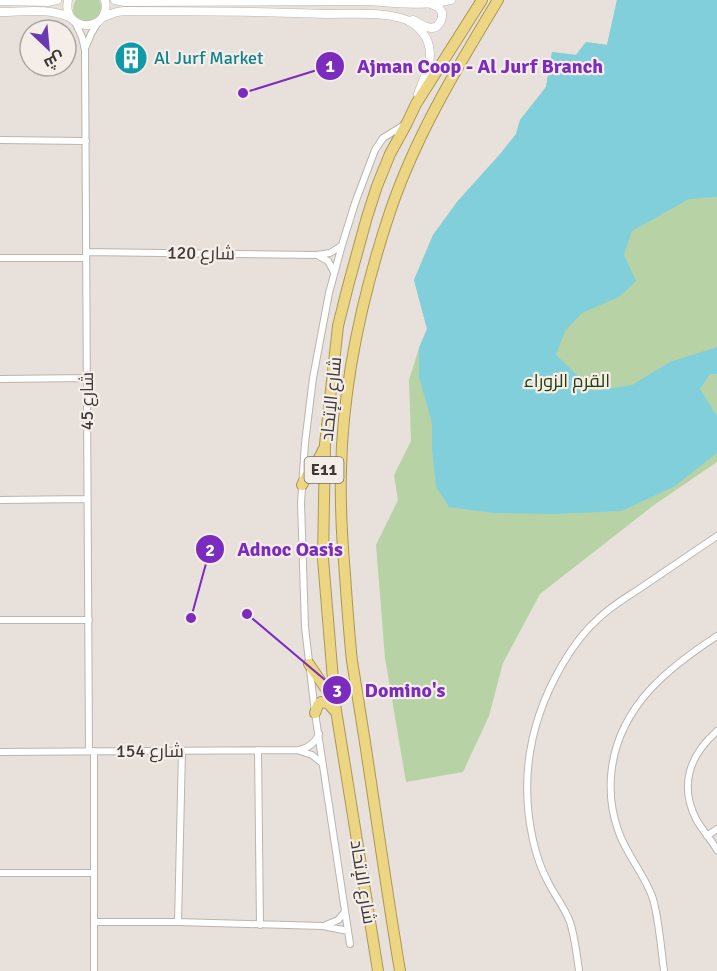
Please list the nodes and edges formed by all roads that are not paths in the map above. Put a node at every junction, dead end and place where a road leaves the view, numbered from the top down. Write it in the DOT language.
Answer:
graph roads {
  1 [pos="57,0"];
  2 [pos="68,0"];
  3 [pos="105,0"];
  4 [pos="115,0"];
  5 [pos="188,0"];
  6 [pos="451,0"];
  7 [pos="482,0"];
  8 [pos="498,0"];
  9 [pos="0,1"];
  10 [pos="160,1"];
  11 [pos="317,1"];
  12 [pos="361,1"];
  13 [pos="389,1"];
  14 [pos="431,3"];
  15 [pos="0,12"];
  16 [pos="70,18"];
  17 [pos="72,18"];
  18 [pos="100,20"];
  19 [pos="406,20"];
  20 [pos="78,23"];
  21 [pos="78,30"];
  22 [pos="85,50"];
  23 [pos="416,104"];
  24 [pos="407,123"];
  25 [pos="0,140"];
  26 [pos="86,141"];
  27 [pos="342,245"];
  28 [pos="86,255"];
  29 [pos="316,255"];
  30 [pos="0,258"];
  31 [pos="334,272"];
  32 [pos="87,378"];
  33 [pos="0,379"];
  34 [pos="325,444"];
  35 [pos="302,485"];
  36 [pos="0,500"];
  37 [pos="87,500"];
  38 [pos="717,536"];
  39 [pos="0,620"];
  40 [pos="89,620"];
  41 [pos="717,636"];
  42 [pos="309,664"];
  43 [pos="336,708"];
  44 [pos="315,713"];
  45 [pos="717,731"];
  46 [pos="319,734"];
  47 [pos="258,750"];
  48 [pos="299,750"];
  49 [pos="91,751"];
  50 [pos="182,751"];
  51 [pos="0,752"];
  52 [pos="323,763"];
  53 [pos="717,829"];
  54 [pos="707,836"];
  55 [pos="717,850"];
  56 [pos="0,873"];
  57 [pos="94,873"];
  58 [pos="345,912"];
  59 [pos="94,922"];
  60 [pos="178,922"];
  61 [pos="260,925"];
  62 [pos="323,926"];
  63 [pos="348,931"];
  64 [pos="350,944"];
  65 [pos="94,971"];
  66 [pos="378,971"];
  67 [pos="400,971"];
  68 [pos="579,971"];
  69 [pos="664,971"];
  1 -- 9 [label="street"];
  2 -- 17 [label="street"];
  3 -- 18 [label="street"];
  4 -- 10 [label="street"];
  5 -- 10 [label="street"];
  5 -- 11 [label="street"];
  6 -- 14 [label="street"];
  7 -- 23 [label="highway, شارع الإتحاد / E11"];
  8 -- 67 [label="highway, شارع الإتحاد / E11"];
  11 -- 12 [label="street"];
  12 -- 13 [label="street"];
  13 -- 14 [label="street"];
  14 -- 19 [label="street"];
  15 -- 16 [label="street"];
  18 -- 19 [label="street"];
  18 -- 20 [label="street"];
  18 -- 22 [label="street, شارع 45"];
  19 -- 23 [label="street"];
  21 -- 22 [label="street, شارع 45"];
  22 -- 26 [label="street, شارع 45"];
  23 -- 24 [label="highway, شارع الإتحاد / E11"];
  24 -- 27 [label="street"];
  24 -- 34 [label="highway, شارع الإتحاد / E11"];
  25 -- 26 [label="street"];
  26 -- 28 [label="street, شارع 45"];
  27 -- 29 [label="street, شارع 120"];
  27 -- 31 [label="street"];
  28 -- 29 [label="street, شارع 120"];
  28 -- 30 [label="street, شارع 120"];
  28 -- 32 [label="street, شارع 45"];
  29 -- 31 [label="street"];
  31 -- 35 [label="street"];
  32 -- 33 [label="street"];
  32 -- 37 [label="street, شارع 45"];
  34 -- 35 [label="highway"];
  34 -- 43 [label="highway, شارع الإتحاد / E11"];
  35 -- 42 [label="street"];
  36 -- 37 [label="street"];
  37 -- 40 [label="street, شارع 45"];
  38 -- 68 [label="street"];
  39 -- 40 [label="street"];
  40 -- 49 [label="street, شارع 45"];
  41 -- 69 [label="street"];
  42 -- 43 [label="highway"];
  42 -- 44 [label="street"];
  43 -- 44 [label="highway"];
  43 -- 66 [label="highway, شارع الإتحاد / E11"];
  44 -- 46 [label="street"];
  45 -- 54 [label="street"];
  46 -- 48 [label="street"];
  46 -- 52 [label="street"];
  47 -- 48 [label="street, شارع 154"];
  47 -- 50 [label="street, شارع 154"];
  47 -- 61 [label="street"];
  48 -- 52 [label="street, شارع 154"];
  49 -- 50 [label="street, شارع 154"];
  49 -- 51 [label="street, شارع 154"];
  49 -- 57 [label="street, شارع 45"];
  50 -- 60 [label="street"];
  52 -- 58 [label="street"];
  53 -- 54 [label="street"];
  54 -- 55 [label="street"];
  56 -- 57 [label="street"];
  57 -- 59 [label="street, شارع 45"];
  58 -- 62 [label="street"];
  58 -- 63 [label="street"];
  59 -- 60 [label="street"];
  59 -- 65 [label="street, شارع 45"];
  60 -- 61 [label="street"];
  61 -- 62 [label="street"];
  62 -- 63 [label="street"];
  63 -- 64 [label="street"];
}
